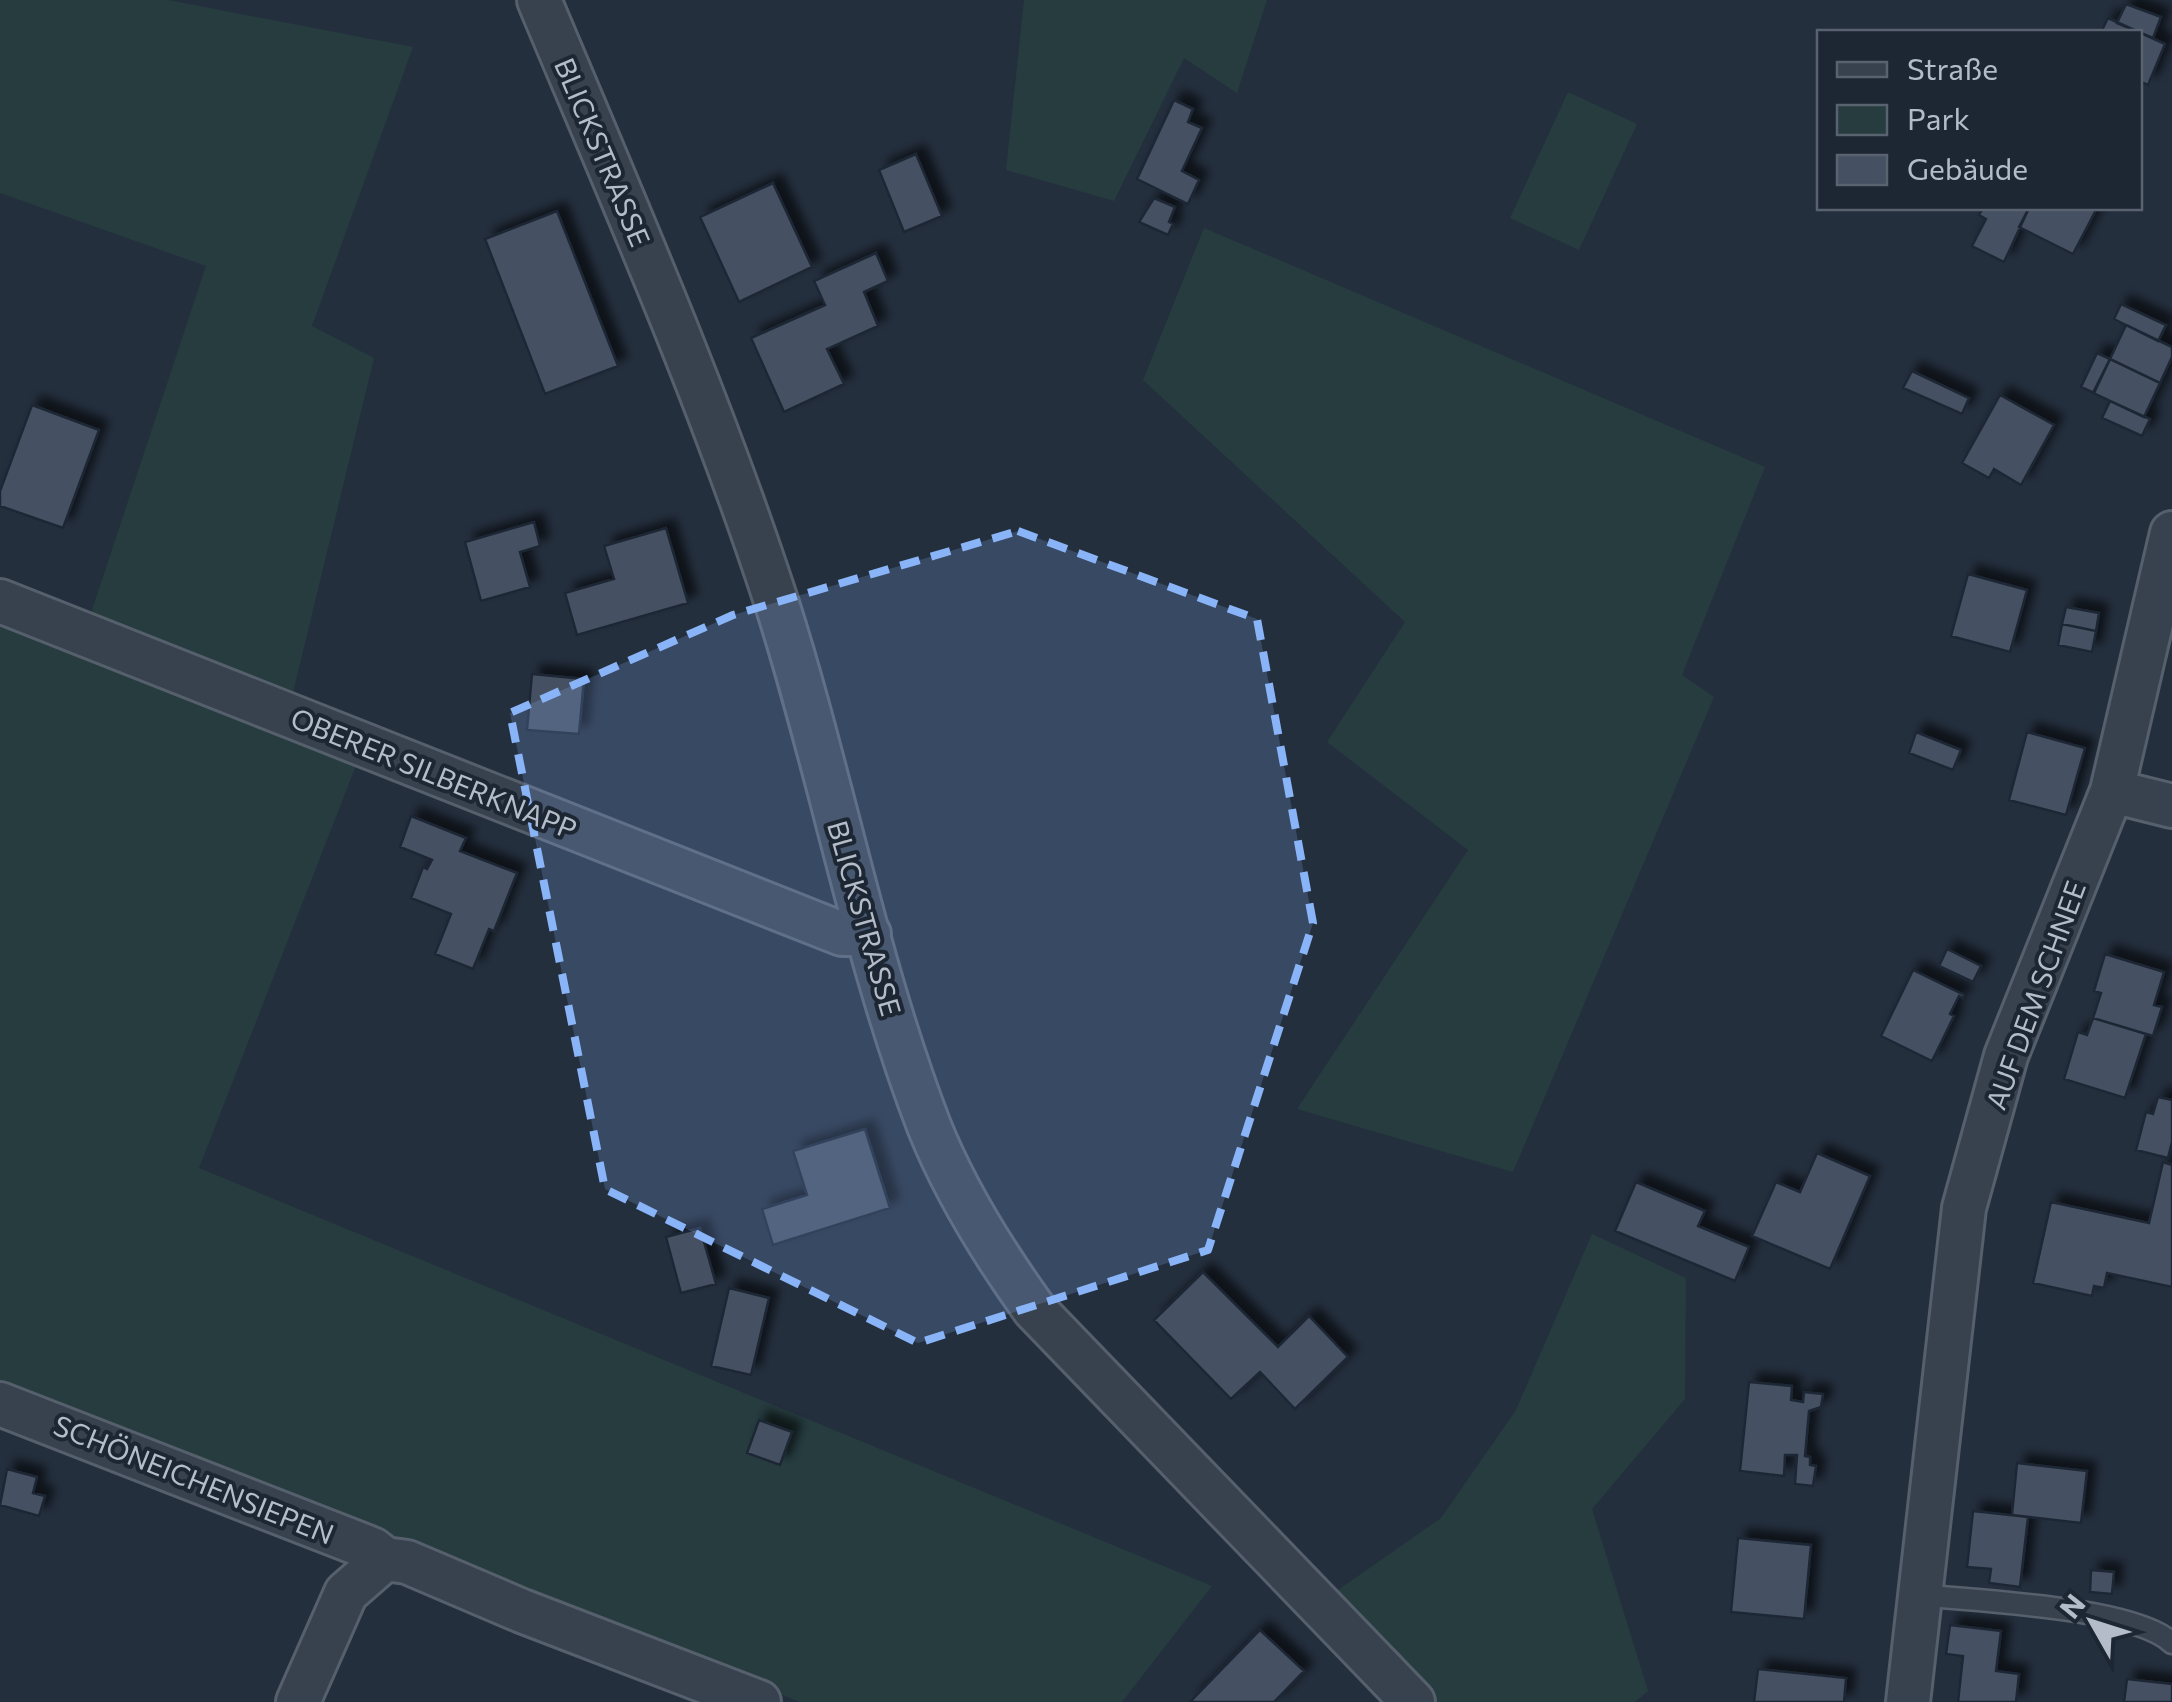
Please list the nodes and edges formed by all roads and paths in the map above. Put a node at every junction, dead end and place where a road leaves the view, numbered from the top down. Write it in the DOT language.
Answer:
graph roads {
  1 [pos="539,0"];
  2 [pos="2172,534"];
  3 [pos="0,602"];
  4 [pos="2112,791"];
  5 [pos="2172,806"];
  6 [pos="869,934"];
  7 [pos="0,1404"];
  8 [pos="385,1559"];
  9 [pos="1919,1595"];
  10 [pos="2172,1643"];
  11 [pos="298,1702"];
  12 [pos="759,1702"];
  13 [pos="1413,1702"];
  14 [pos="1908,1702"];
  1 -- 6 [label="street, BLICKSTRASSE"];
  2 -- 4 [label="street, AUF DEM SCHNEE"];
  3 -- 6 [label="street, OBERER SILBERKNAPP"];
  4 -- 5 [label="street"];
  4 -- 9 [label="street, AUF DEM SCHNEE"];
  6 -- 13 [label="street, BLICKSTRASSE"];
  7 -- 8 [label="street, SCHÖNEICHENSIEPEN"];
  8 -- 11 [label="street"];
  8 -- 12 [label="street, SCHÖNEICHENSIEPEN"];
  9 -- 10 [label="lane"];
  9 -- 14 [label="street, AUF DEM SCHNEE"];
}
